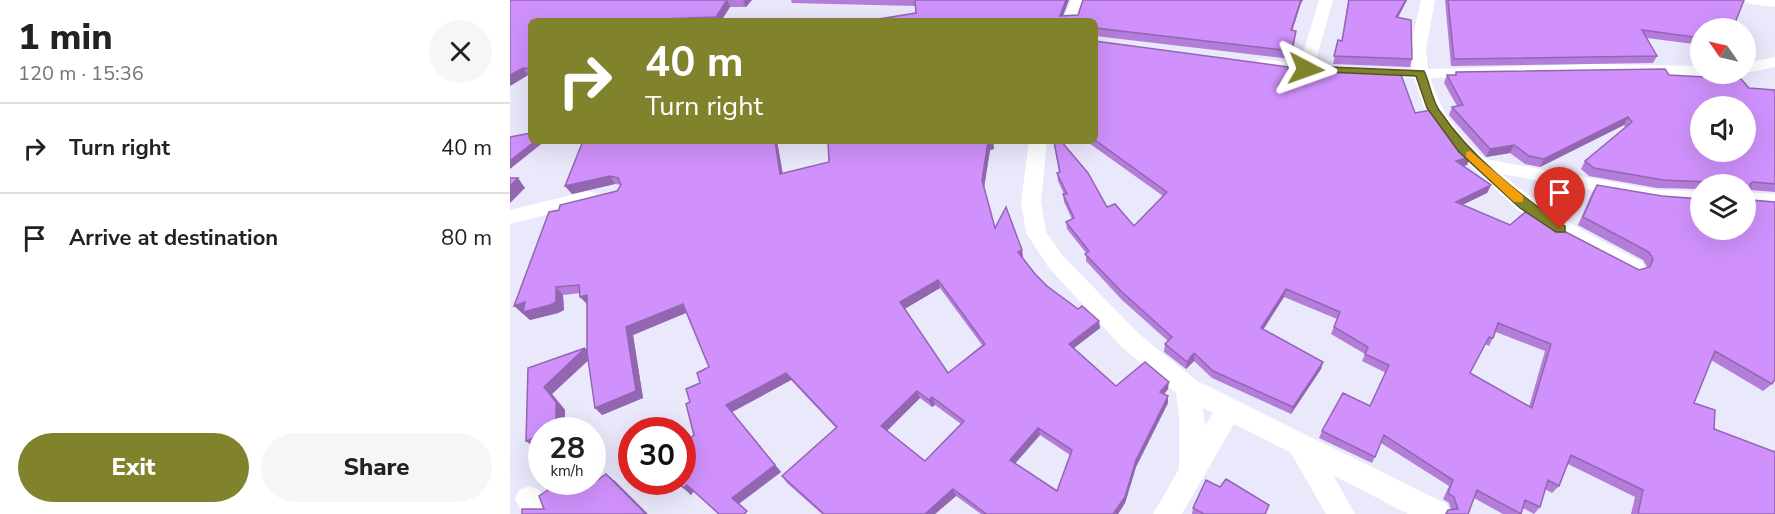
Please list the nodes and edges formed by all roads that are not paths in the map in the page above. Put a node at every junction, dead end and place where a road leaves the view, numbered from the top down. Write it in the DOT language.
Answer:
graph roads {
  1 [pos="1078,0"];
  2 [pos="1326,0"];
  3 [pos="1428,0"];
  4 [pos="1750,0"];
  5 [pos="1775,3"];
  6 [pos="1070,18"];
  7 [pos="1242,61"];
  8 [pos="1775,62"];
  9 [pos="1756,66"];
  10 [pos="1306,69"];
  11 [pos="1690,71"];
  12 [pos="1420,73"];
  13 [pos="1038,144"];
  14 [pos="1481,164"];
  15 [pos="603,195"];
  16 [pos="1690,198"];
  17 [pos="1756,200"];
  18 [pos="1775,201"];
  19 [pos="510,218"];
  20 [pos="1634,268"];
  21 [pos="1188,388"];
  22 [pos="1229,410"];
  23 [pos="1299,443"];
  24 [pos="1192,470"];
  25 [pos="1167,514"];
  26 [pos="1341,514"];
  27 [pos="1437,514"];
  1 -- 6 [label="street"];
  2 -- 10 [label="street"];
  3 -- 12 [label="street"];
  4 -- 5 [label="street"];
  7 -- 10 [label="street"];
  8 -- 9 [label="street"];
  10 -- 12 [label="street"];
  11 -- 12 [label="street"];
  12 -- 14 [label="street"];
  13 -- 21 [label="street"];
  14 -- 16 [label="street"];
  14 -- 20 [label="street"];
  15 -- 19 [label="street"];
  17 -- 18 [label="street"];
  21 -- 22 [label="street"];
  21 -- 24 [label="street"];
  22 -- 23 [label="street"];
  22 -- 24 [label="street"];
  23 -- 26 [label="street"];
  23 -- 27 [label="street"];
  24 -- 25 [label="street"];
}
